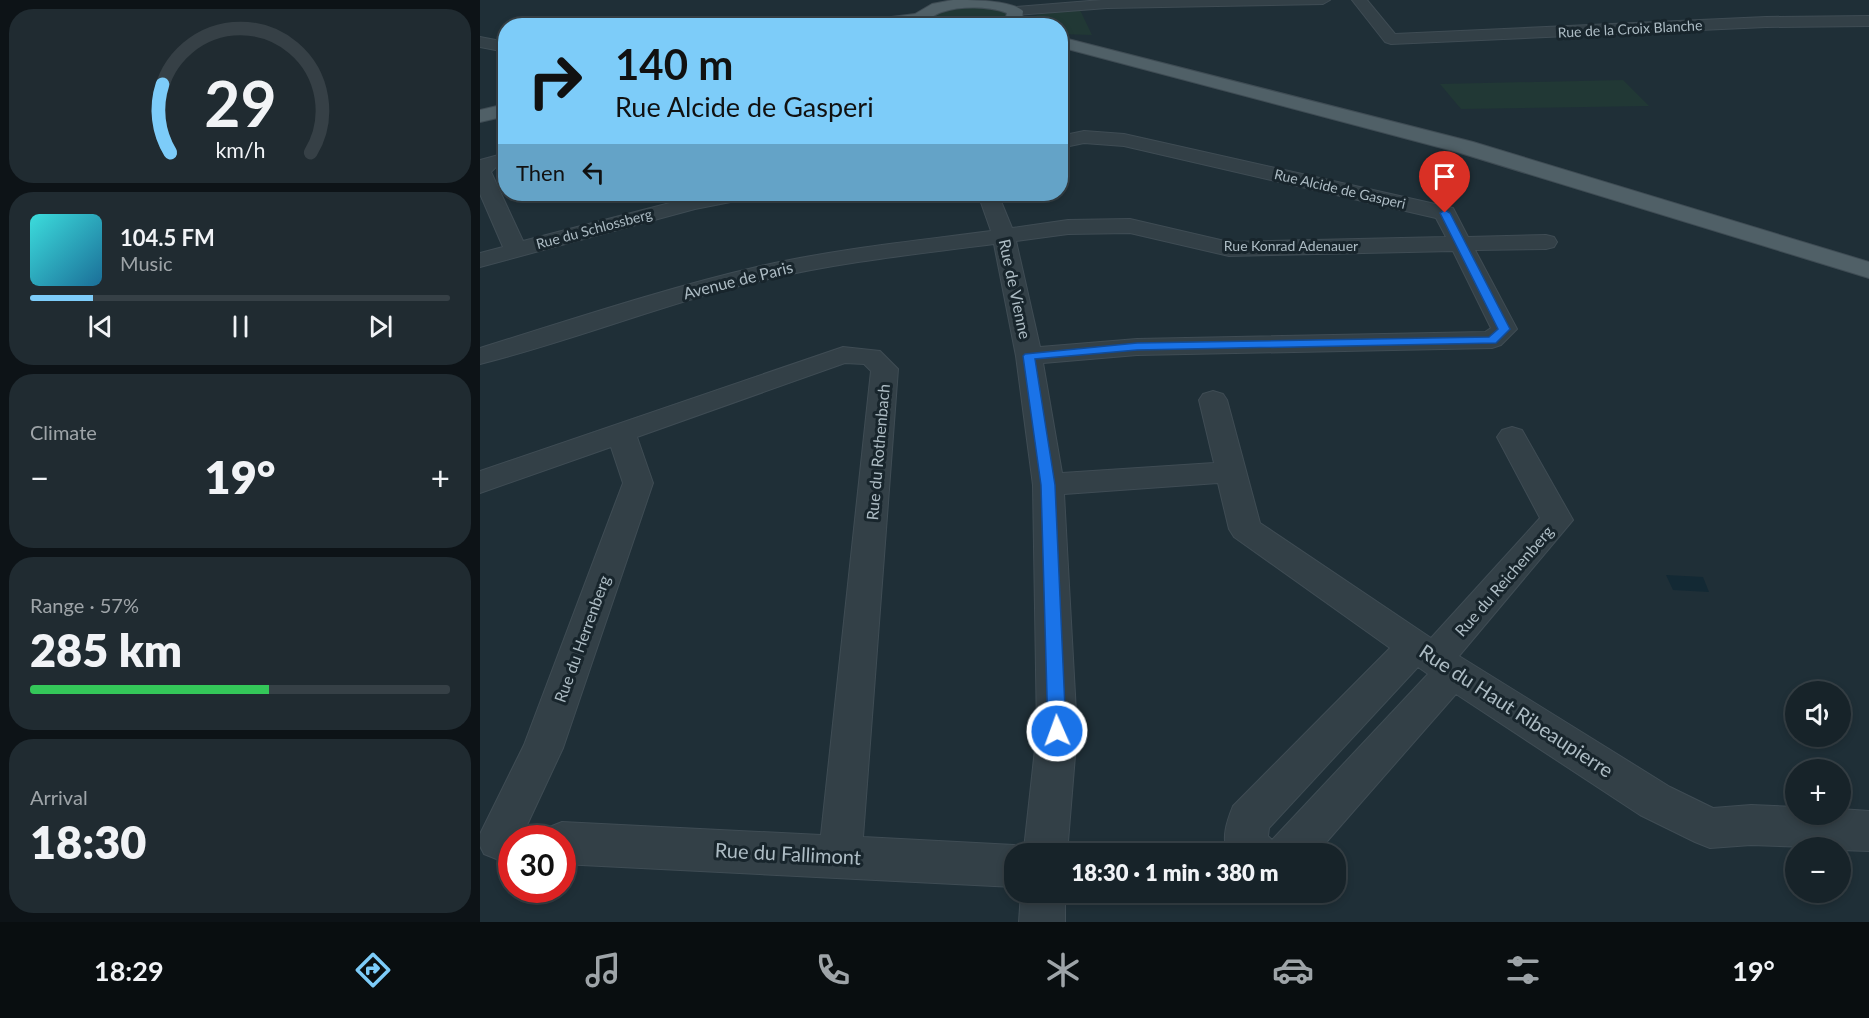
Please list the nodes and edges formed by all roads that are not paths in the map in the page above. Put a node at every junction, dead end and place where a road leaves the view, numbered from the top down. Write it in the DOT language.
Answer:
graph roads {
  1 [pos="977,0"];
  2 [pos="1323,0"];
  3 [pos="1359,0"];
  4 [pos="1015,11"];
  5 [pos="924,18"];
  6 [pos="1014,18"];
  7 [pos="1869,21"];
  8 [pos="1391,39"];
  9 [pos="480,42"];
  10 [pos="1068,44"];
  11 [pos="498,45"];
  12 [pos="1407,56"];
  13 [pos="498,113"];
  14 [pos="480,116"];
  15 [pos="1068,140"];
  16 [pos="498,161"];
  17 [pos="480,171"];
  18 [pos="680,201"];
  19 [pos="991,201"];
  20 [pos="1003,234"];
  21 [pos="1546,242"];
  22 [pos="1462,244"];
  23 [pos="516,250"];
  24 [pos="480,260"];
  25 [pos="1869,270"];
  26 [pos="480,356"];
  27 [pos="1029,356"];
  28 [pos="1213,400"];
  29 [pos="621,434"];
  30 [pos="1512,436"];
  31 [pos="1229,472"];
  32 [pos="480,482"];
  33 [pos="1048,485"];
  34 [pos="1435,659"];
  35 [pos="1869,831"];
  36 [pos="497,840"];
  37 [pos="1046,843"];
  38 [pos="1246,843"];
  39 [pos="1295,843"];
  40 [pos="576,844"];
  41 [pos="840,857"];
  42 [pos="1004,865"];
  43 [pos="1043,903"];
  44 [pos="1042,922"];
  1 -- 4 [label="main road"];
  1 -- 5 [label="main road"];
  2 -- 4 [label="street"];
  3 -- 8 [label="street"];
  4 -- 6 [label="main road"];
  7 -- 8 [label="street, Rue de la Croix Blanche"];
  8 -- 12 [label="street"];
  9 -- 11 [label="street"];
  10 -- 25 [label="main road"];
  13 -- 14 [label="main road"];
  15 -- 22 [label="street, Rue Alcide de Gasperi"];
  16 -- 17 [label="street"];
  17 -- 23 [label="street"];
  18 -- 23 [label="street, Rue du Schlossberg"];
  19 -- 20 [label="street, Rue de Vienne"];
  20 -- 22 [label="street, Rue Konrad Adenauer"];
  20 -- 26 [label="street, Avenue de Paris"];
  20 -- 27 [label="street, Rue de Vienne"];
  21 -- 22 [label="street, Rue Konrad Adenauer"];
  22 -- 27 [label="street, Rue Alcide de Gasperi"];
  23 -- 24 [label="street, Rue du Schlossberg"];
  27 -- 33 [label="street, Rue de Vienne"];
  28 -- 31 [label="street, Rue du Haut Ribeaupierre"];
  29 -- 32 [label="street, Rue du Rothenbach"];
  29 -- 36 [label="street, Rue du Herrenberg"];
  29 -- 41 [label="street, Rue du Rothenbach"];
  30 -- 34 [label="street, Rue du Reichenberg"];
  31 -- 33 [label="street"];
  31 -- 34 [label="street, Rue du Haut Ribeaupierre"];
  33 -- 37 [label="street, Rue de Vienne"];
  34 -- 35 [label="street, Rue du Haut Ribeaupierre"];
  34 -- 38 [label="street, Rue du Reichenberg"];
  34 -- 39 [label="street, Rue du Reichenberg"];
  40 -- 41 [label="street, Rue du Fallimont"];
  41 -- 42 [label="street, Rue du Fallimont"];
  43 -- 44 [label="street"];
}
